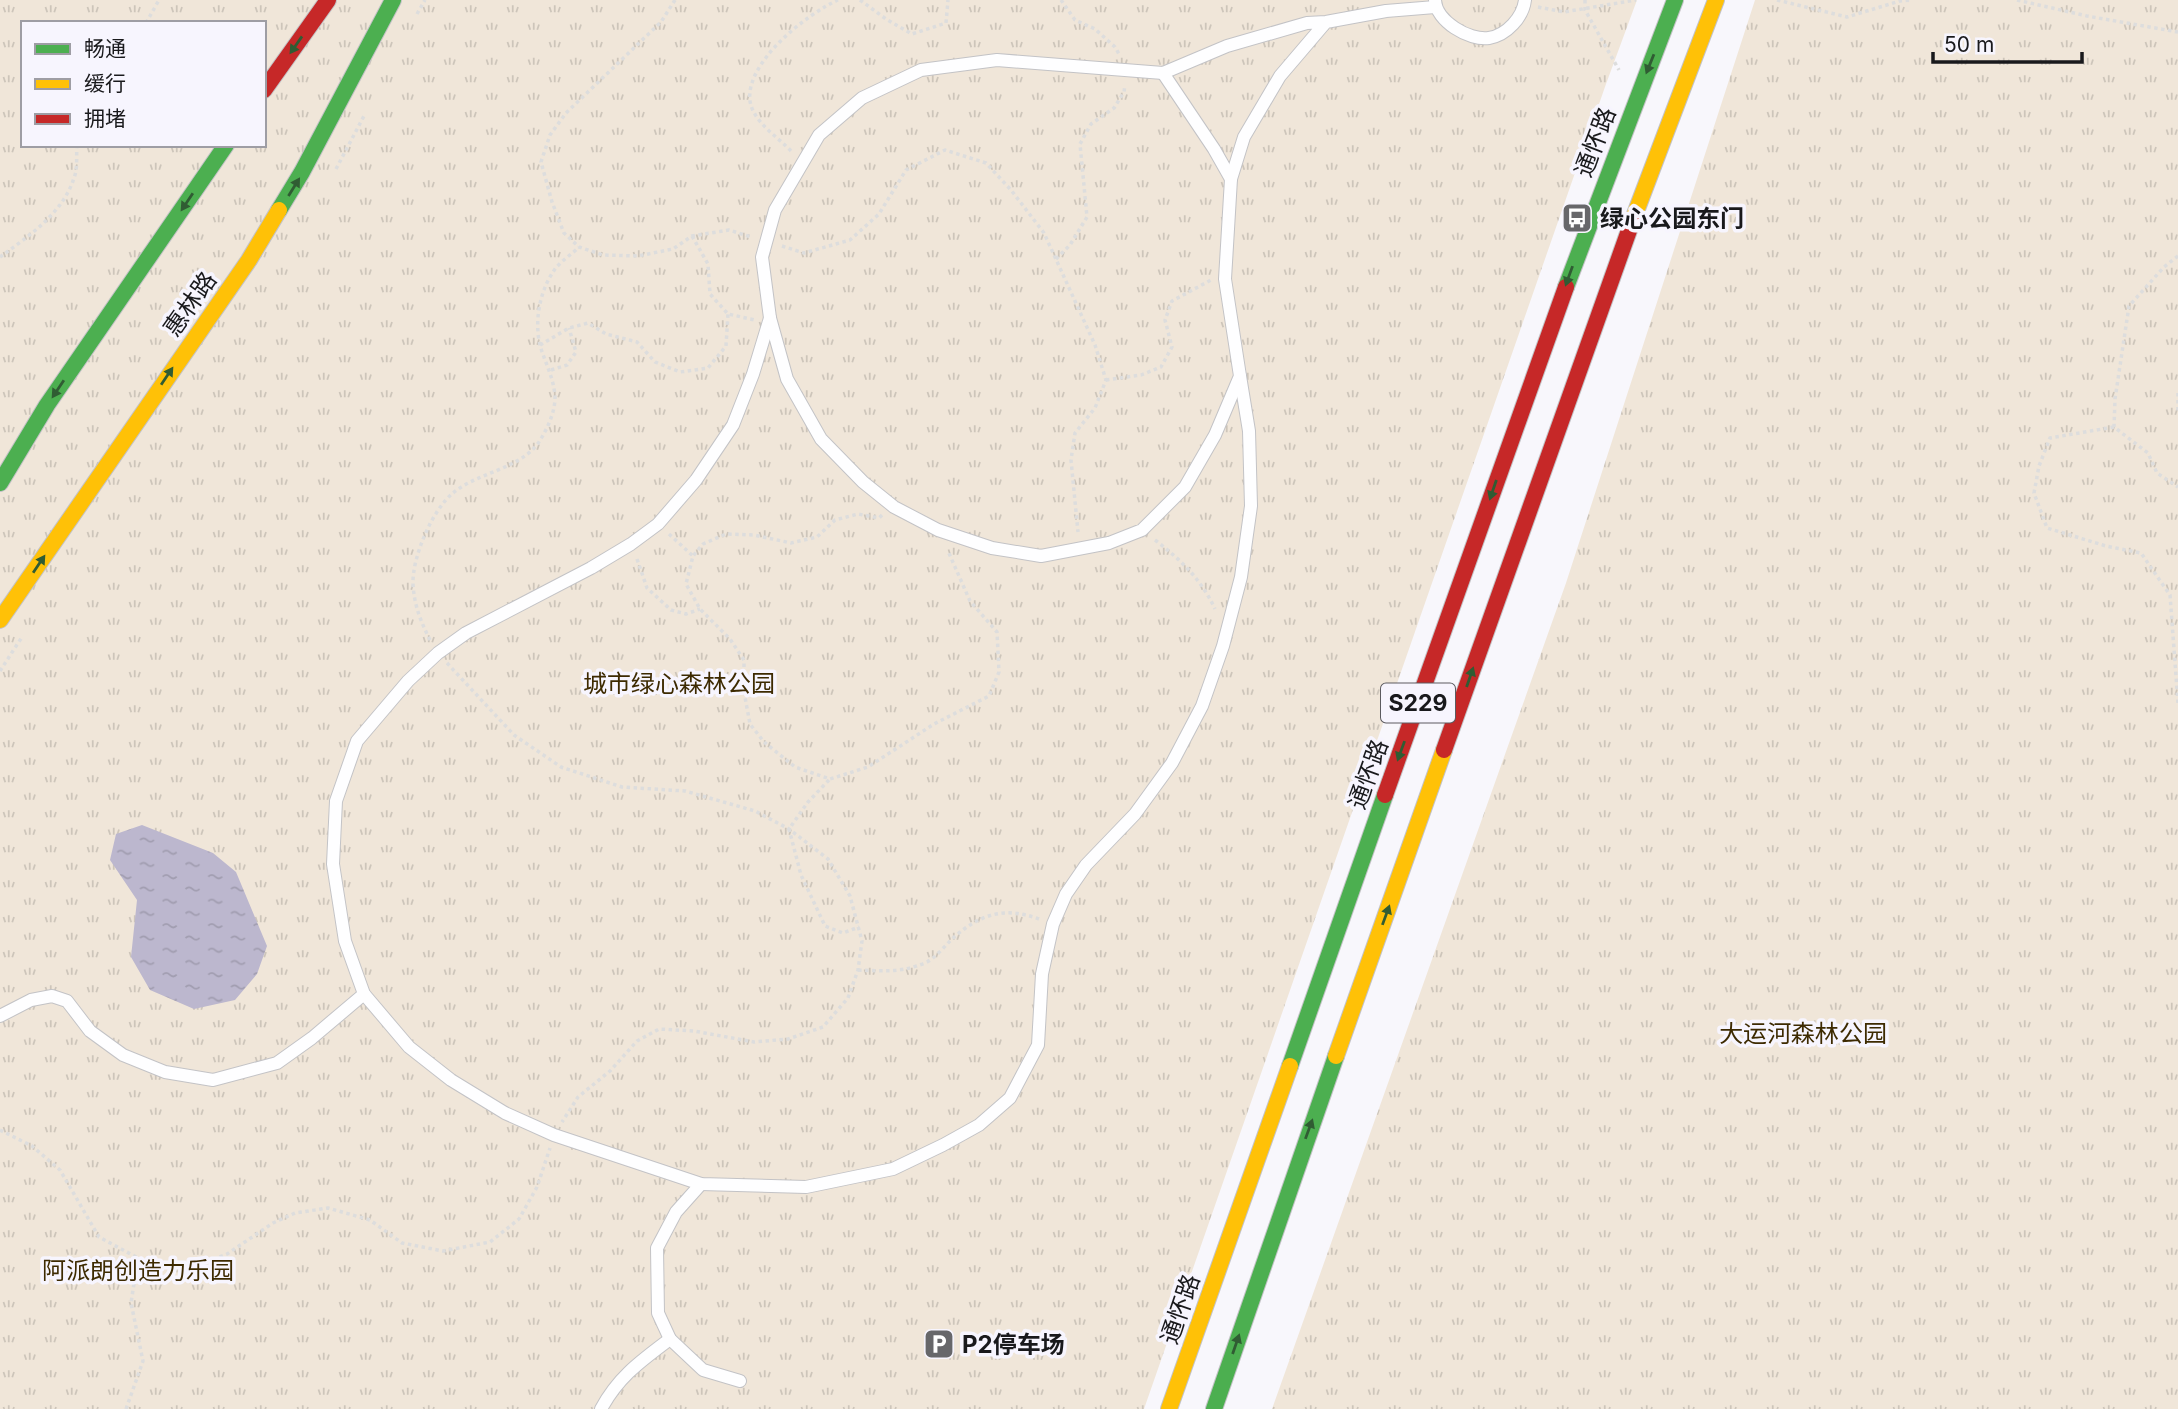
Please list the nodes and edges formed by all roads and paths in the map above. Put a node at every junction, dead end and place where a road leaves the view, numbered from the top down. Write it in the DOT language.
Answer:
graph roads {
  1 [pos="159,0"];
  2 [pos="328,0"];
  3 [pos="393,0"];
  4 [pos="675,0"];
  5 [pos="838,0"];
  6 [pos="860,0"];
  7 [pos="948,0"];
  8 [pos="1060,0"];
  9 [pos="1585,0"];
  10 [pos="1636,0"];
  11 [pos="1675,0"];
  12 [pos="1716,0"];
  13 [pos="1777,0"];
  14 [pos="1912,0"];
  15 [pos="2017,0"];
  16 [pos="1525,2"];
  17 [pos="1435,4"];
  18 [pos="1585,10"];
  19 [pos="147,21"];
  20 [pos="1326,22"];
  21 [pos="2178,32"];
  22 [pos="1126,71"];
  23 [pos="1163,73"];
  24 [pos="266,87"];
  25 [pos="1639,92"];
  26 [pos="77,147"];
  27 [pos="225,147"];
  28 [pos="803,163"];
  29 [pos="1231,179"];
  30 [pos="692,236"];
  31 [pos="765,241"];
  32 [pos="579,247"];
  33 [pos="2178,256"];
  34 [pos="0,257"];
  35 [pos="1056,259"];
  36 [pos="1225,279"];
  37 [pos="728,314"];
  38 [pos="770,318"];
  39 [pos="569,328"];
  40 [pos="540,345"];
  41 [pos="550,370"];
  42 [pos="1240,376"];
  43 [pos="1106,380"];
  44 [pos="2178,393"];
  45 [pos="2178,412"];
  46 [pos="2114,427"];
  47 [pos="0,483"];
  48 [pos="2178,487"];
  49 [pos="894,507"];
  50 [pos="658,524"];
  51 [pos="938,530"];
  52 [pos="1142,530"];
  53 [pos="631,544"];
  54 [pos="1081,549"];
  55 [pos="693,556"];
  56 [pos="699,609"];
  57 [pos="2172,609"];
  58 [pos="2178,609"];
  59 [pos="0,620"];
  60 [pos="1223,646"];
  61 [pos="438,653"];
  62 [pos="2178,703"];
  63 [pos="830,779"];
  64 [pos="789,829"];
  65 [pos="1053,924"];
  66 [pos="859,928"];
  67 [pos="858,970"];
  68 [pos="364,994"];
  69 [pos="0,1016"];
  70 [pos="0,1130"];
  71 [pos="554,1135"];
  72 [pos="701,1184"];
  73 [pos="138,1258"];
  74 [pos="670,1339"];
  75 [pos="740,1381"];
  76 [pos="126,1409"];
  77 [pos="601,1409"];
  78 [pos="1169,1409"];
  79 [pos="1214,1409"];
  1 -- 19 [label="path"];
  2 -- 24 [label="main road, one-way"];
  59 -- 3 [label="main road, 惠林路, one-way"];
  4 -- 32 [label="path"];
  5 -- 28 [label="path"];
  6 -- 7 [label="path"];
  8 -- 22 [label="path"];
  9 -- 18 [label="path"];
  10 -- 18 [label="path"];
  11 -- 25 [label="main road, 通怀路 / S229, one-way"];
  79 -- 12 [label="main road, S229, one-way"];
  13 -- 14 [label="path"];
  15 -- 21 [label="path"];
  16 -- 17 [label="lane"];
  16 -- 18 [label="path"];
  17 -- 20 [label="lane"];
  18 -- 25 [label="path"];
  20 -- 23 [label="lane"];
  20 -- 29 [label="lane"];
  22 -- 23 [label="lane"];
  22 -- 28 [label="lane"];
  22 -- 35 [label="path"];
  23 -- 29 [label="lane"];
  25 -- 78 [label="main road, 通怀路 / S229, one-way"];
  26 -- 34 [label="path"];
  27 -- 47 [label="main road, one-way"];
  28 -- 31 [label="lane"];
  29 -- 36 [label="lane"];
  30 -- 31 [label="path"];
  30 -- 32 [label="path"];
  30 -- 37 [label="path"];
  31 -- 35 [label="path"];
  31 -- 38 [label="lane"];
  32 -- 40 [label="path"];
  33 -- 46 [label="path"];
  35 -- 43 [label="path"];
  36 -- 42 [label="lane"];
  36 -- 43 [label="path"];
  37 -- 38 [label="path"];
  37 -- 39 [label="path"];
  38 -- 49 [label="lane"];
  38 -- 50 [label="lane"];
  39 -- 40 [label="path"];
  39 -- 41 [label="path"];
  40 -- 41 [label="path"];
  41 -- 61 [label="path"];
  42 -- 52 [label="lane"];
  42 -- 60 [label="lane"];
  43 -- 54 [label="path"];
  44 -- 45 [label="path"];
  46 -- 48 [label="path"];
  46 -- 57 [label="path"];
  49 -- 51 [label="lane"];
  49 -- 55 [label="path"];
  50 -- 53 [label="lane"];
  50 -- 55 [label="path"];
  51 -- 54 [label="lane"];
  51 -- 63 [label="path"];
  52 -- 54 [label="lane"];
  52 -- 60 [label="path"];
  53 -- 56 [label="path"];
  53 -- 61 [label="lane"];
  55 -- 56 [label="path"];
  56 -- 63 [label="path"];
  57 -- 58 [label="path"];
  57 -- 62 [label="path"];
  60 -- 65 [label="lane"];
  61 -- 64 [label="path"];
  61 -- 68 [label="lane"];
  63 -- 64 [label="path"];
  64 -- 66 [label="path"];
  64 -- 66 [label="path"];
  65 -- 67 [label="path"];
  65 -- 72 [label="lane"];
  66 -- 67 [label="path"];
  67 -- 71 [label="path"];
  68 -- 69 [label="lane"];
  68 -- 71 [label="lane"];
  70 -- 73 [label="path"];
  71 -- 72 [label="lane"];
  71 -- 73 [label="path"];
  72 -- 74 [label="lane"];
  73 -- 76 [label="path"];
  74 -- 75 [label="lane"];
  74 -- 77 [label="lane"];
}
